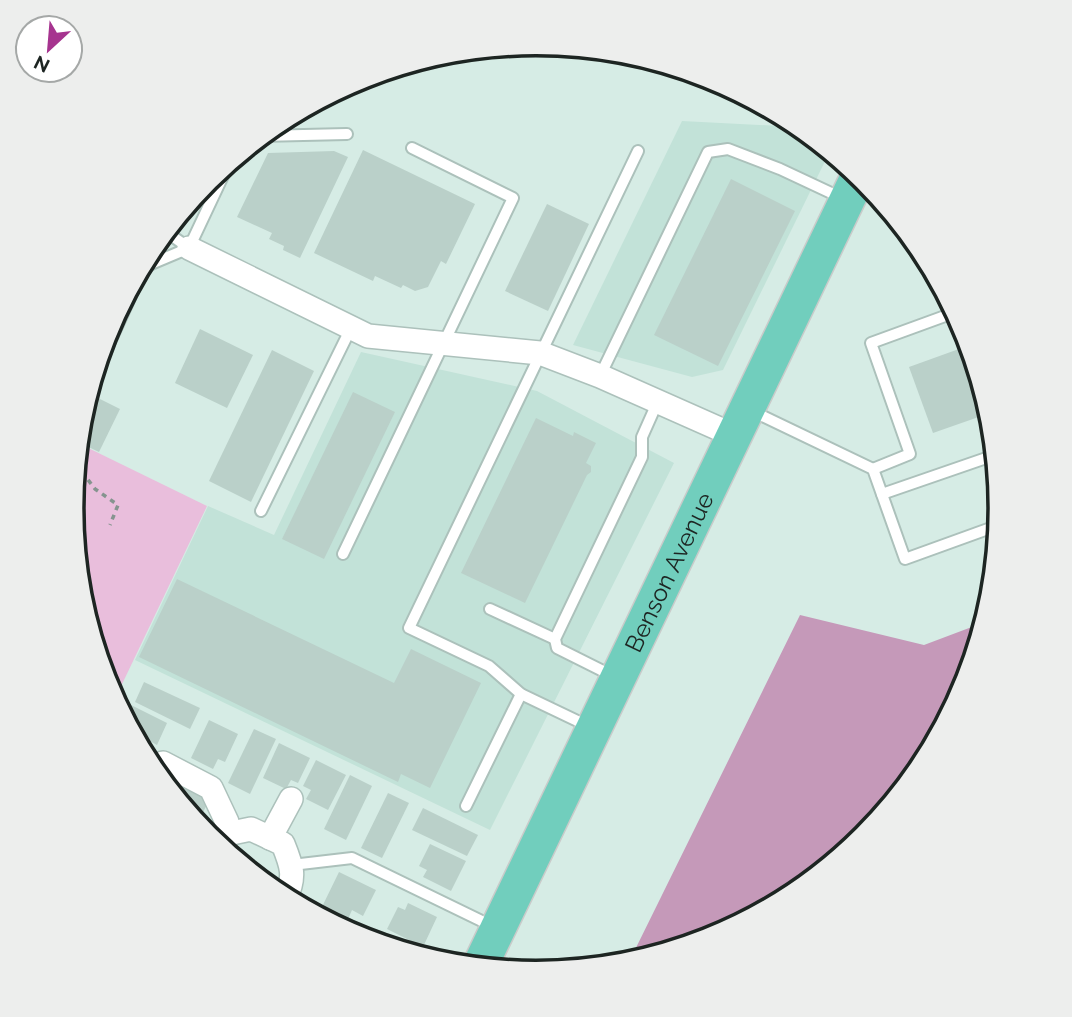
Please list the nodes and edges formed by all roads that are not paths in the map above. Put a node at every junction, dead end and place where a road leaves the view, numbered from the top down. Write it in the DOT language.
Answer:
graph roads {
  1 [pos="347,134"];
  2 [pos="280,136"];
  3 [pos="412,148"];
  4 [pos="638,151"];
  5 [pos="218,187"];
  6 [pos="853,188"];
  7 [pos="174,237"];
  8 [pos="189,248"];
  9 [pos="157,261"];
  10 [pos="945,316"];
  11 [pos="351,328"];
  12 [pos="444,343"];
  13 [pos="541,353"];
  14 [pos="600,376"];
  15 [pos="658,401"];
  16 [pos="740,422"];
  17 [pos="986,458"];
  18 [pos="873,469"];
  19 [pos="882,494"];
  20 [pos="261,511"];
  21 [pos="988,529"];
  22 [pos="343,554"];
  23 [pos="490,609"];
  24 [pos="555,639"];
  25 [pos="617,678"];
  26 [pos="521,694"];
  27 [pos="594,729"];
  28 [pos="163,763"];
  29 [pos="291,799"];
  30 [pos="466,806"];
  31 [pos="223,834"];
  32 [pos="226,837"];
  33 [pos="270,838"];
  34 [pos="292,865"];
  35 [pos="290,888"];
  36 [pos="498,928"];
  37 [pos="484,958"];
  1 -- 2 [label="lane"];
  3 -- 12 [label="lane"];
  4 -- 13 [label="lane"];
  5 -- 8 [label="lane"];
  6 -- 14 [label="lane"];
  6 -- 16 [label="main road, Benson Avenue"];
  7 -- 8 [label="lane"];
  8 -- 9 [label="lane"];
  8 -- 11 [label="street"];
  10 -- 18 [label="lane"];
  11 -- 12 [label="street"];
  11 -- 20 [label="lane"];
  12 -- 13 [label="street"];
  12 -- 22 [label="lane"];
  13 -- 14 [label="street"];
  13 -- 26 [label="lane"];
  14 -- 15 [label="street"];
  15 -- 16 [label="street"];
  15 -- 24 [label="lane"];
  16 -- 18 [label="lane"];
  16 -- 25 [label="main road, Benson Avenue"];
  17 -- 19 [label="lane"];
  18 -- 19 [label="lane"];
  19 -- 21 [label="lane"];
  23 -- 24 [label="lane"];
  24 -- 25 [label="lane"];
  25 -- 27 [label="main road, Benson Avenue"];
  26 -- 27 [label="lane"];
  26 -- 30 [label="lane"];
  27 -- 36 [label="main road, Benson Avenue"];
  28 -- 31 [label="street"];
  29 -- 33 [label="street"];
  32 -- 33 [label="street"];
  33 -- 34 [label="street"];
  34 -- 35 [label="street"];
  34 -- 36 [label="lane"];
  36 -- 37 [label="main road, Benson Avenue"];
}
